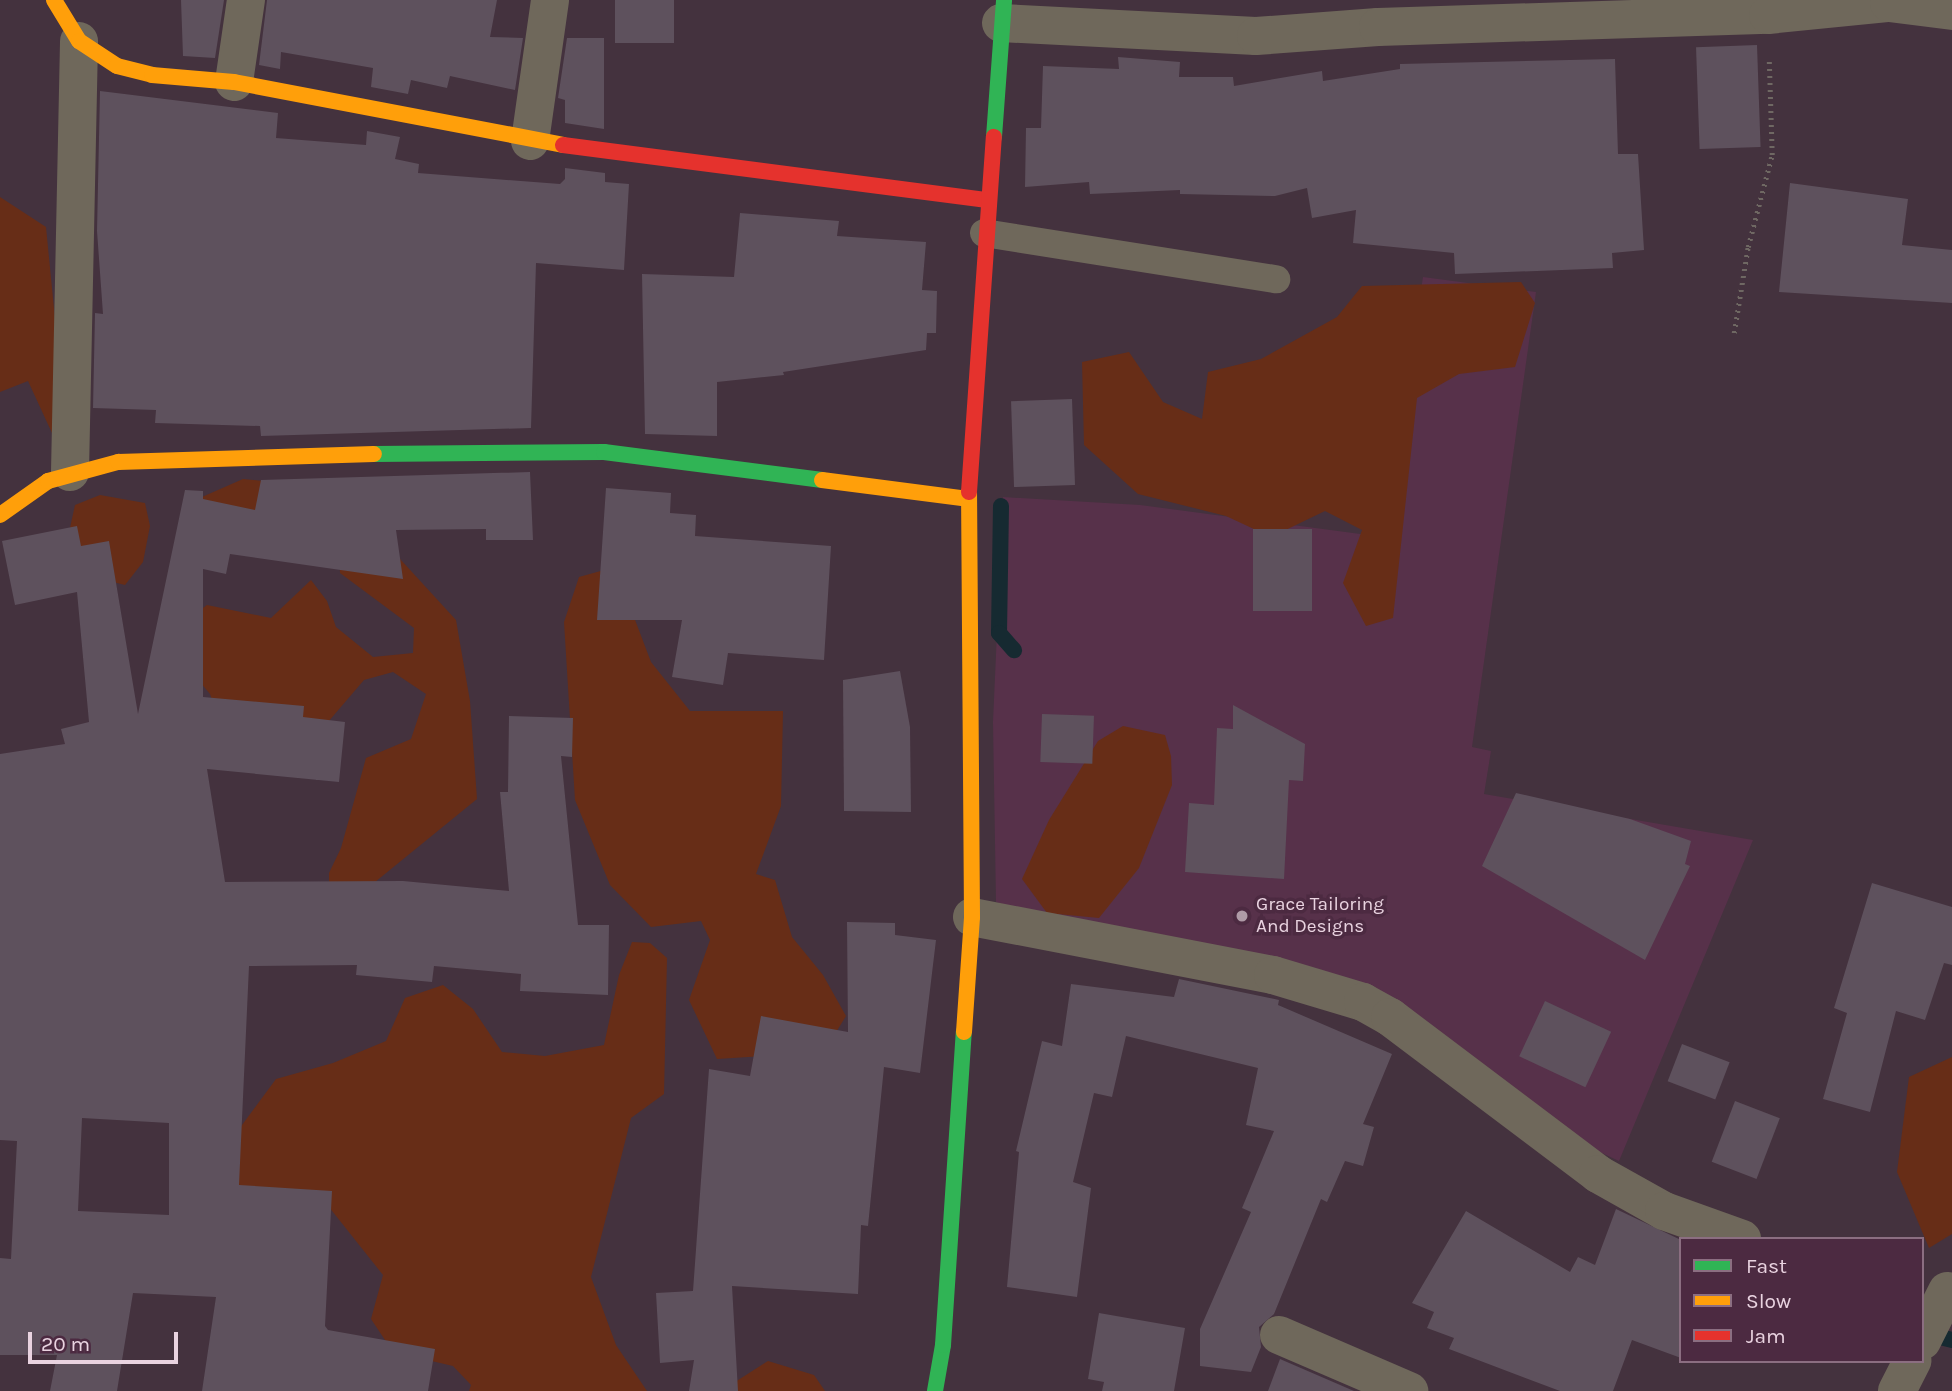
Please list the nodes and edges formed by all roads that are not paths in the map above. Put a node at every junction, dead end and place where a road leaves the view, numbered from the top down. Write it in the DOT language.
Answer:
graph roads {
  1 [pos="54,0"];
  2 [pos="246,0"];
  3 [pos="550,0"];
  4 [pos="1952,11"];
  5 [pos="1003,12"];
  6 [pos="79,41"];
  7 [pos="234,82"];
  8 [pos="530,141"];
  9 [pos="987,200"];
  10 [pos="984,233"];
  11 [pos="1276,279"];
  12 [pos="70,472"];
  13 [pos="968,499"];
  14 [pos="0,515"];
  15 [pos="972,917"];
  16 [pos="1736,1237"];
  17 [pos="1940,1290"];
  18 [pos="1279,1335"];
  19 [pos="1924,1335"];
  20 [pos="1911,1363"];
  21 [pos="935,1391"];
  22 [pos="1409,1391"];
  23 [pos="1898,1391"];
  1 -- 6 [label="street"];
  2 -- 7 [label="street"];
  3 -- 8 [label="street"];
  4 -- 5 [label="street"];
  5 -- 9 [label="street"];
  6 -- 7 [label="street"];
  6 -- 12 [label="street"];
  7 -- 8 [label="street"];
  8 -- 9 [label="street"];
  9 -- 10 [label="street"];
  10 -- 11 [label="lane"];
  10 -- 13 [label="street"];
  12 -- 13 [label="street"];
  12 -- 14 [label="street"];
  13 -- 15 [label="street"];
  15 -- 16 [label="street"];
  15 -- 21 [label="street"];
  17 -- 19 [label="street"];
  18 -- 22 [label="street"];
  20 -- 23 [label="street"];
}
